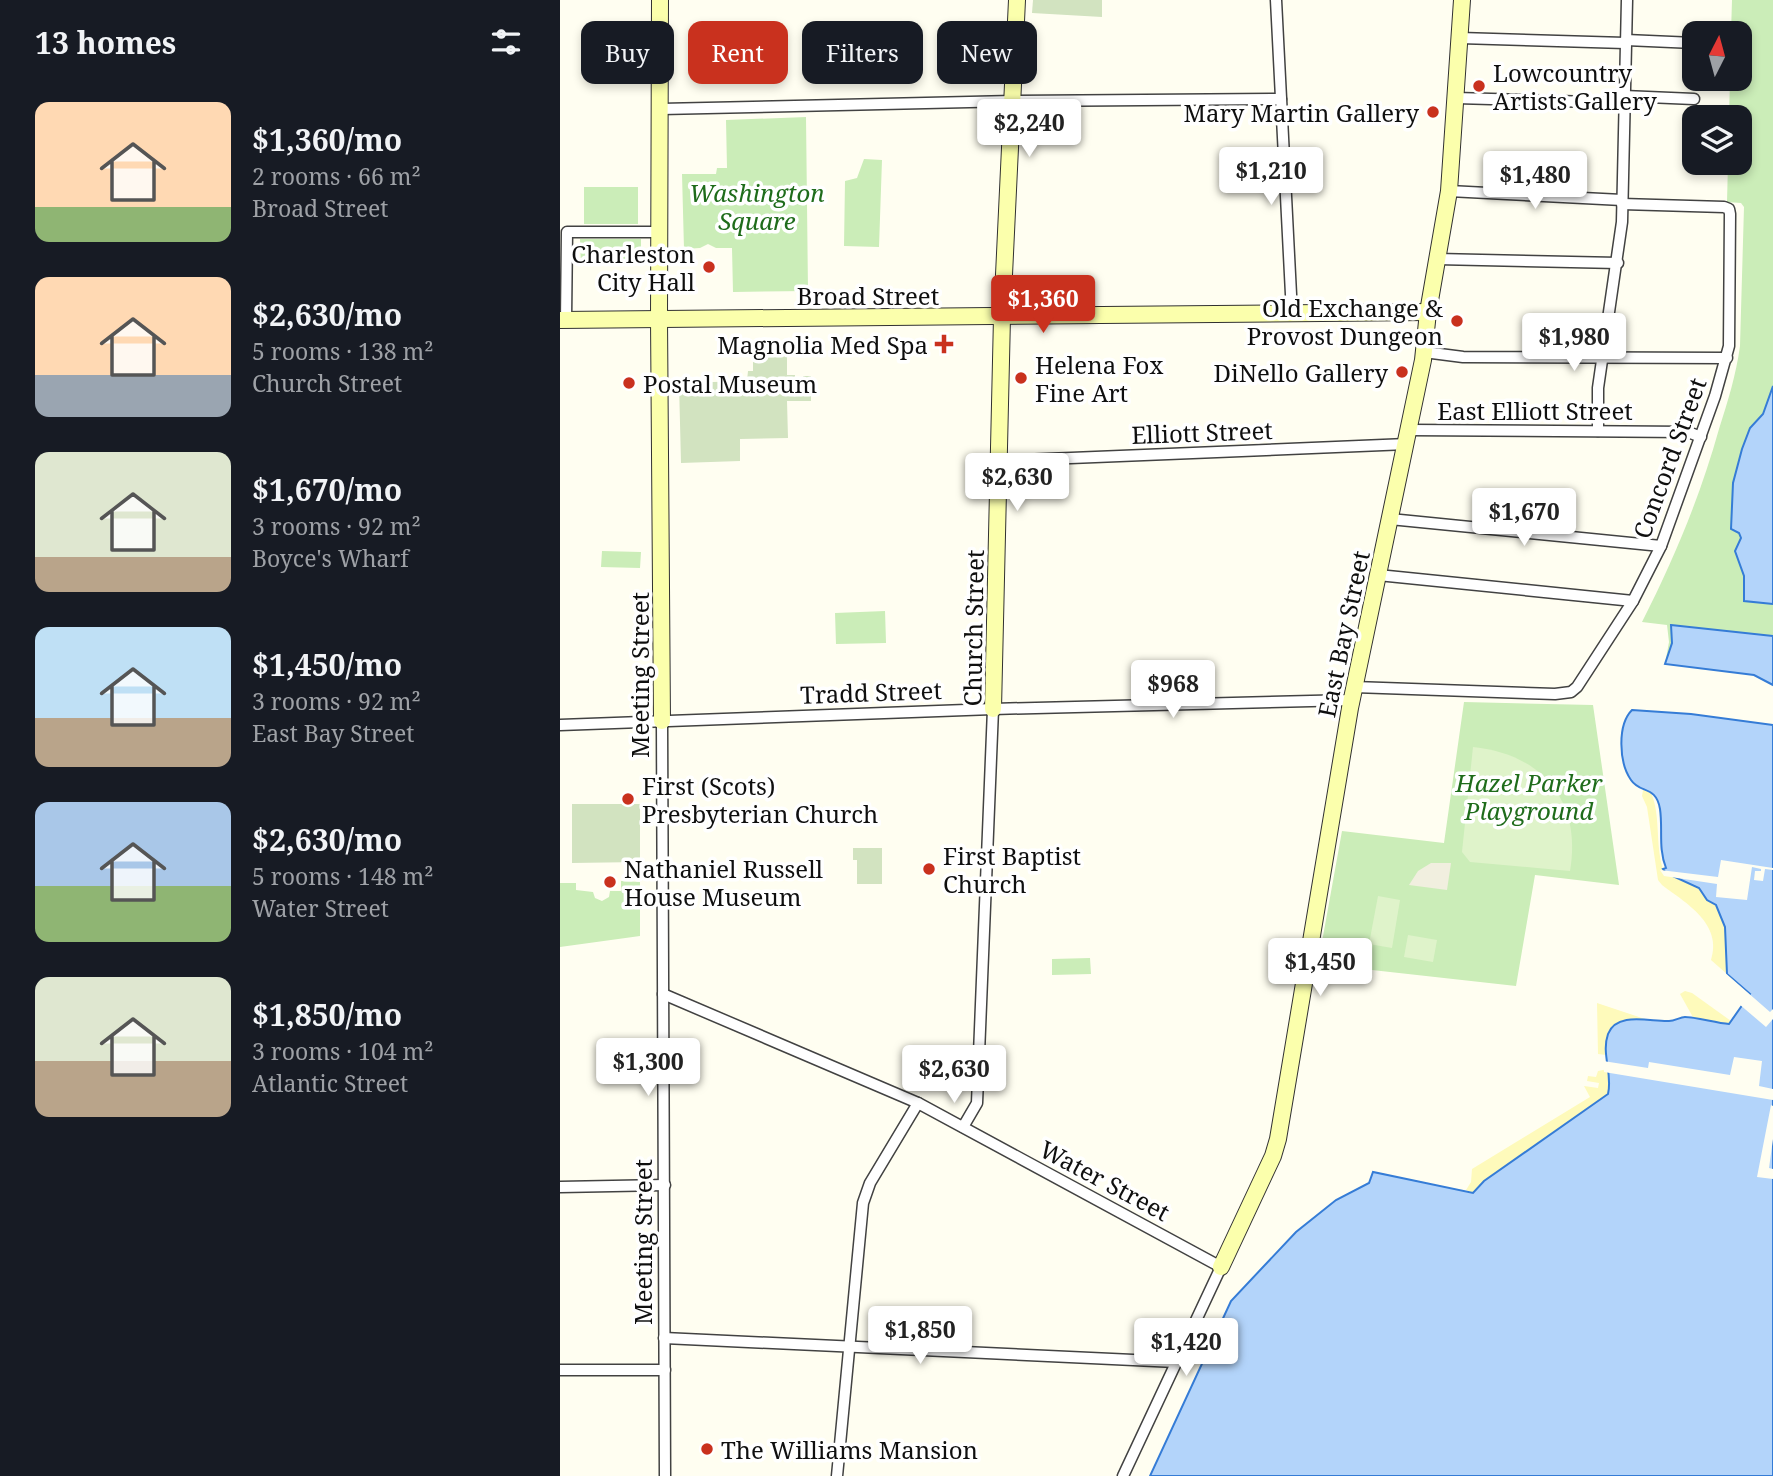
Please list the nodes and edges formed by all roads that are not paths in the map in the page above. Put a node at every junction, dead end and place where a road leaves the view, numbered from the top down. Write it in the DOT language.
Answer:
graph roads {
  1 [pos="660,0"];
  2 [pos="1017,0"];
  3 [pos="1276,0"];
  4 [pos="1462,0"];
  5 [pos="1627,0"];
  6 [pos="1460,38"];
  7 [pos="1625,42"];
  8 [pos="1682,43"];
  9 [pos="1455,98"];
  10 [pos="1281,99"];
  11 [pos="1694,99"];
  12 [pos="1624,100"];
  13 [pos="1013,101"];
  14 [pos="661,110"];
  15 [pos="1449,191"];
  16 [pos="1622,202"];
  17 [pos="660,232"];
  18 [pos="1437,259"];
  19 [pos="1618,263"];
  20 [pos="1428,312"];
  21 [pos="1292,314"];
  22 [pos="1002,317"];
  23 [pos="659,318"];
  24 [pos="563,320"];
  25 [pos="1424,352"];
  26 [pos="1604,358"];
  27 [pos="1727,358"];
  28 [pos="1598,431"];
  29 [pos="1408,437"];
  30 [pos="1701,437"];
  31 [pos="1000,461"];
  32 [pos="1390,519"];
  33 [pos="1661,546"];
  34 [pos="1378,575"];
  35 [pos="1633,601"];
  36 [pos="1353,693"];
  37 [pos="1565,693"];
  38 [pos="993,709"];
  39 [pos="662,720"];
  40 [pos="560,724"];
  41 [pos="663,994"];
  42 [pos="918,1103"];
  43 [pos="963,1128"];
  44 [pos="665,1185"];
  45 [pos="560,1186"];
  46 [pos="1221,1267"];
  47 [pos="664,1338"];
  48 [pos="849,1346"];
  49 [pos="1176,1362"];
  50 [pos="560,1370"];
  51 [pos="665,1370"];
  52 [pos="665,1476"];
  53 [pos="837,1476"];
  54 [pos="1123,1476"];
  1 -- 14 [label="street, Meeting Street"];
  2 -- 13 [label="street, Church Street"];
  3 -- 10 [label="street"];
  4 -- 6 [label="street, East Bay Street"];
  5 -- 7 [label="street"];
  6 -- 7 [label="street"];
  6 -- 9 [label="street, East Bay Street"];
  7 -- 8 [label="street"];
  7 -- 12 [label="street"];
  9 -- 12 [label="street"];
  9 -- 15 [label="street, East Bay Street"];
  10 -- 13 [label="street"];
  10 -- 21 [label="street"];
  11 -- 12 [label="street"];
  12 -- 16 [label="street"];
  13 -- 14 [label="street"];
  13 -- 22 [label="street, Church Street"];
  14 -- 17 [label="street, Meeting Street"];
  15 -- 16 [label="street"];
  15 -- 18 [label="street, East Bay Street"];
  16 -- 19 [label="street"];
  16 -- 27 [label="street, Concord Street"];
  17 -- 23 [label="street, Meeting Street"];
  17 -- 24 [label="street"];
  18 -- 19 [label="street"];
  18 -- 20 [label="street, East Bay Street"];
  19 -- 26 [label="street"];
  20 -- 21 [label="street, Broad Street"];
  20 -- 25 [label="street, East Bay Street"];
  21 -- 22 [label="street, Broad Street"];
  22 -- 23 [label="street, Broad Street"];
  22 -- 31 [label="street, Church Street"];
  23 -- 24 [label="street, Broad Street"];
  23 -- 39 [label="street, Meeting Street"];
  25 -- 26 [label="street"];
  25 -- 29 [label="street, East Bay Street"];
  26 -- 27 [label="street"];
  26 -- 28 [label="street"];
  27 -- 30 [label="street, Concord Street"];
  28 -- 29 [label="street, East Elliott Street"];
  28 -- 30 [label="street, East Elliott Street"];
  29 -- 31 [label="street, Elliott Street"];
  29 -- 32 [label="street, East Bay Street"];
  30 -- 33 [label="street, Concord Street"];
  31 -- 38 [label="street, Church Street"];
  32 -- 33 [label="street"];
  32 -- 34 [label="street, East Bay Street"];
  33 -- 35 [label="street, Concord Street"];
  34 -- 35 [label="street"];
  34 -- 36 [label="street, East Bay Street"];
  35 -- 37 [label="street, Concord Street"];
  36 -- 37 [label="street, Tradd Street"];
  36 -- 38 [label="street, Tradd Street"];
  36 -- 46 [label="street, East Bay Street"];
  38 -- 39 [label="street, Tradd Street"];
  38 -- 43 [label="street, Church Street"];
  39 -- 40 [label="street, Tradd Street"];
  39 -- 41 [label="street, Meeting Street"];
  41 -- 42 [label="street, Water Street"];
  41 -- 44 [label="street, Meeting Street"];
  42 -- 43 [label="street, Water Street"];
  42 -- 48 [label="street"];
  43 -- 46 [label="street, Water Street"];
  44 -- 45 [label="street"];
  44 -- 47 [label="street, Meeting Street"];
  46 -- 49 [label="street"];
  47 -- 48 [label="street"];
  47 -- 51 [label="street, Meeting Street"];
  48 -- 49 [label="street"];
  48 -- 53 [label="street"];
  49 -- 54 [label="street"];
  50 -- 51 [label="street"];
  51 -- 52 [label="street, Meeting Street"];
}
